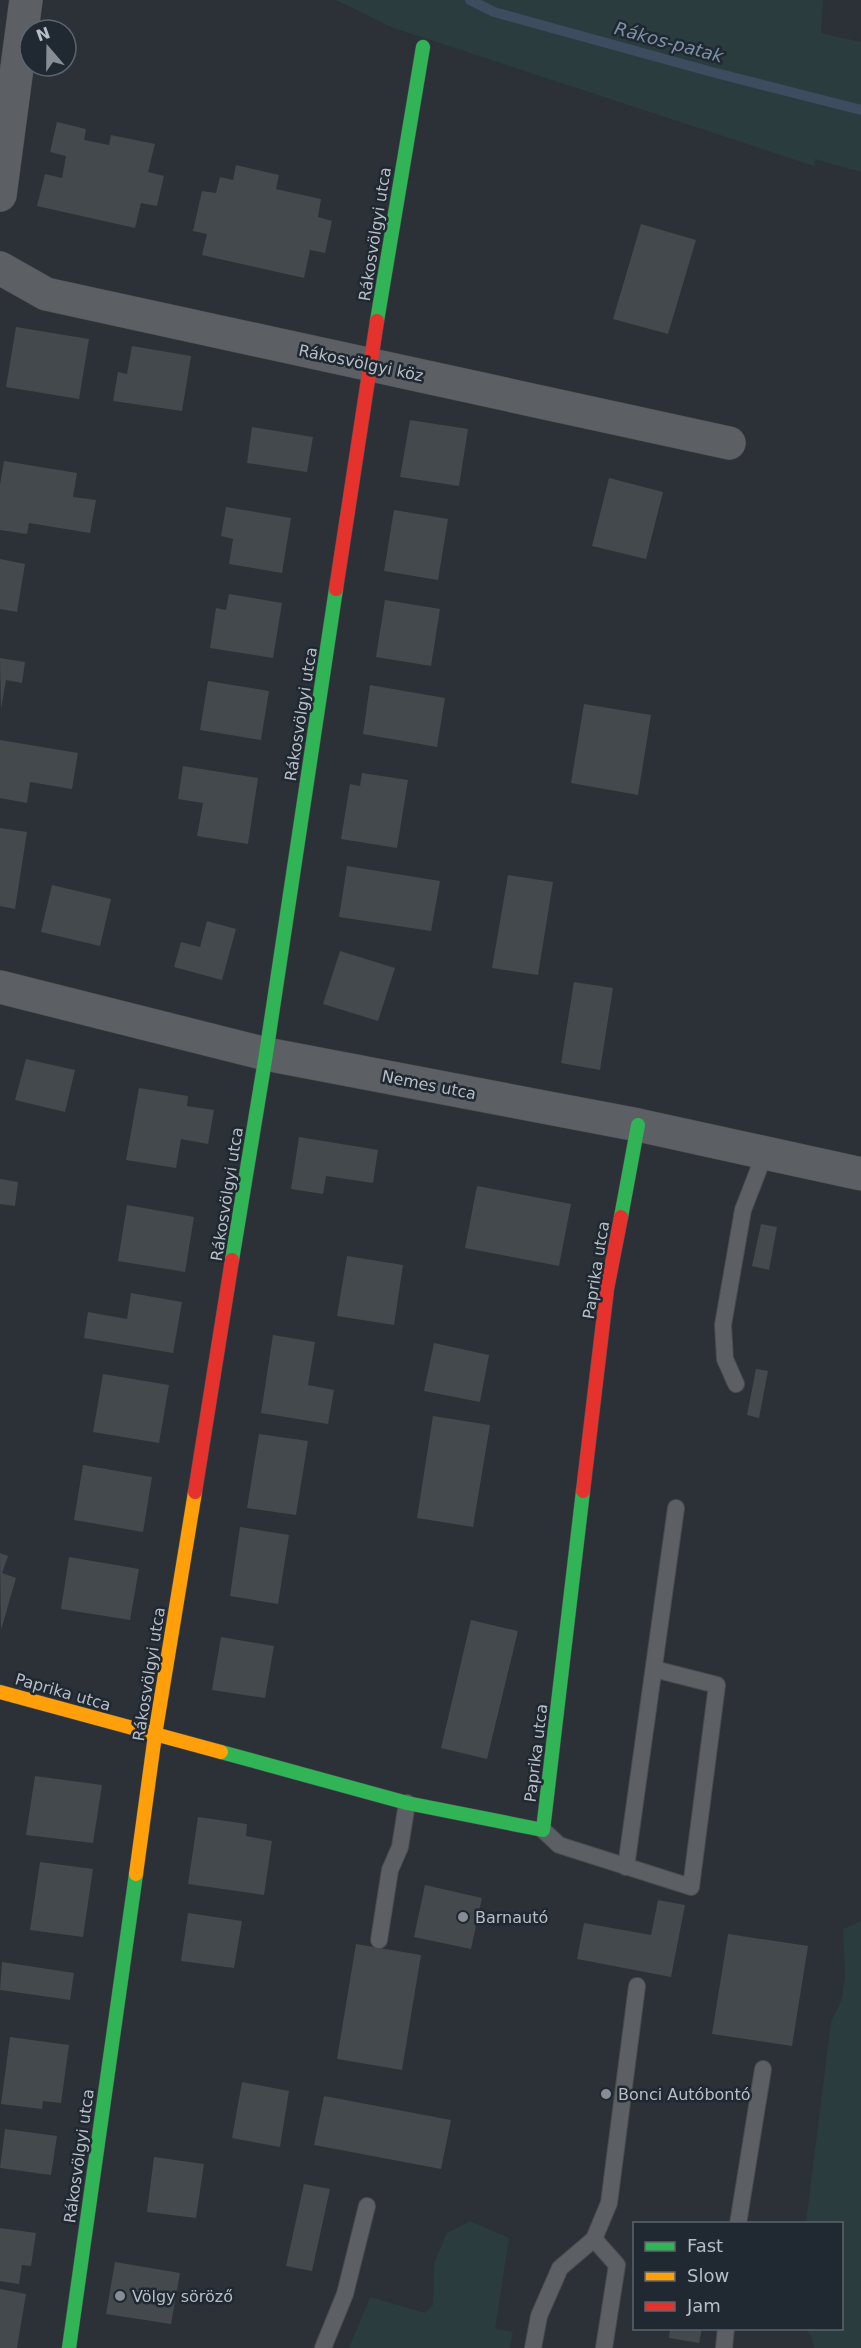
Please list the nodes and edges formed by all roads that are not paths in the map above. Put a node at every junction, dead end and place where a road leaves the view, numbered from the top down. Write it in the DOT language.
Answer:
graph roads {
  1 [pos="26,0"];
  2 [pos="423,47"];
  3 [pos="0,195"];
  4 [pos="0,268"];
  5 [pos="370,365"];
  6 [pos="729,443"];
  7 [pos="0,987"];
  8 [pos="266,1054"];
  9 [pos="638,1125"];
  10 [pos="765,1153"];
  11 [pos="861,1174"];
  12 [pos="736,1384"];
  13 [pos="676,1508"];
  14 [pos="654,1670"];
  15 [pos="0,1692"];
  16 [pos="155,1735"];
  17 [pos="407,1803"];
  18 [pos="543,1830"];
  19 [pos="626,1867"];
  20 [pos="380,1940"];
  21 [pos="637,1986"];
  22 [pos="763,2069"];
  23 [pos="367,2206"];
  24 [pos="738,2222"];
  25 [pos="594,2240"];
  26 [pos="726,2330"];
  27 [pos="69,2348"];
  28 [pos="323,2348"];
  29 [pos="533,2348"];
  30 [pos="604,2348"];
  31 [pos="724,2348"];
  1 -- 3 [label="street"];
  2 -- 5 [label="street, Rákosvölgyi utca"];
  4 -- 5 [label="street, Rákosvölgyi köz"];
  5 -- 6 [label="street, Rákosvölgyi köz"];
  5 -- 8 [label="street, Rákosvölgyi utca"];
  7 -- 8 [label="street, Nemes utca"];
  8 -- 9 [label="street, Nemes utca"];
  8 -- 16 [label="street, Rákosvölgyi utca"];
  9 -- 10 [label="street, Nemes utca"];
  9 -- 18 [label="street, Paprika utca"];
  10 -- 11 [label="street, Nemes utca"];
  10 -- 12 [label="lane"];
  13 -- 14 [label="lane"];
  14 -- 19 [label="lane"];
  14 -- 19 [label="lane"];
  15 -- 16 [label="street, Paprika utca"];
  16 -- 17 [label="street, Paprika utca"];
  16 -- 27 [label="street, Rákosvölgyi utca"];
  17 -- 18 [label="street, Paprika utca"];
  17 -- 20 [label="lane"];
  18 -- 19 [label="lane"];
  21 -- 25 [label="lane"];
  22 -- 24 [label="lane"];
  23 -- 28 [label="lane"];
  25 -- 29 [label="lane"];
  25 -- 30 [label="lane"];
  26 -- 31 [label="lane"];
}
